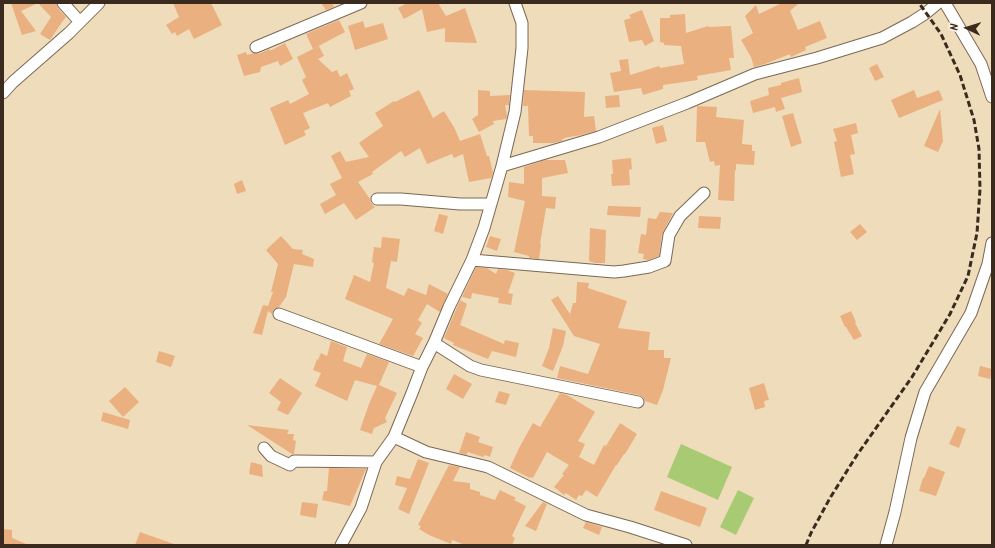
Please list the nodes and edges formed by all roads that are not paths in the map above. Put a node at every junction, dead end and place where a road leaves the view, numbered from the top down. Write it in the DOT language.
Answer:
graph roads {
  1 [pos="64,3"];
  2 [pos="99,3"];
  3 [pos="361,3"];
  4 [pos="515,3"];
  5 [pos="938,3"];
  6 [pos="945,3"];
  7 [pos="80,22"];
  8 [pos="256,47"];
  9 [pos="5,87"];
  10 [pos="992,97"];
  11 [pos="502,166"];
  12 [pos="704,193"];
  13 [pos="377,199"];
  14 [pos="491,204"];
  15 [pos="992,243"];
  16 [pos="472,260"];
  17 [pos="279,314"];
  18 [pos="434,343"];
  19 [pos="422,367"];
  20 [pos="638,402"];
  21 [pos="394,437"];
  22 [pos="264,448"];
  23 [pos="376,462"];
  24 [pos="341,545"];
  25 [pos="686,545"];
  26 [pos="886,545"];
  1 -- 7 [label="street"];
  2 -- 7 [label="street"];
  3 -- 8 [label="street"];
  4 -- 11 [label="street"];
  5 -- 11 [label="street"];
  6 -- 10 [label="street"];
  7 -- 9 [label="street"];
  11 -- 14 [label="street"];
  12 -- 16 [label="street"];
  13 -- 14 [label="street"];
  14 -- 16 [label="street"];
  15 -- 26 [label="street"];
  16 -- 18 [label="street"];
  17 -- 19 [label="street"];
  18 -- 19 [label="street"];
  18 -- 20 [label="street"];
  19 -- 21 [label="street"];
  21 -- 23 [label="street"];
  21 -- 25 [label="street"];
  22 -- 23 [label="street"];
  23 -- 24 [label="street"];
}
